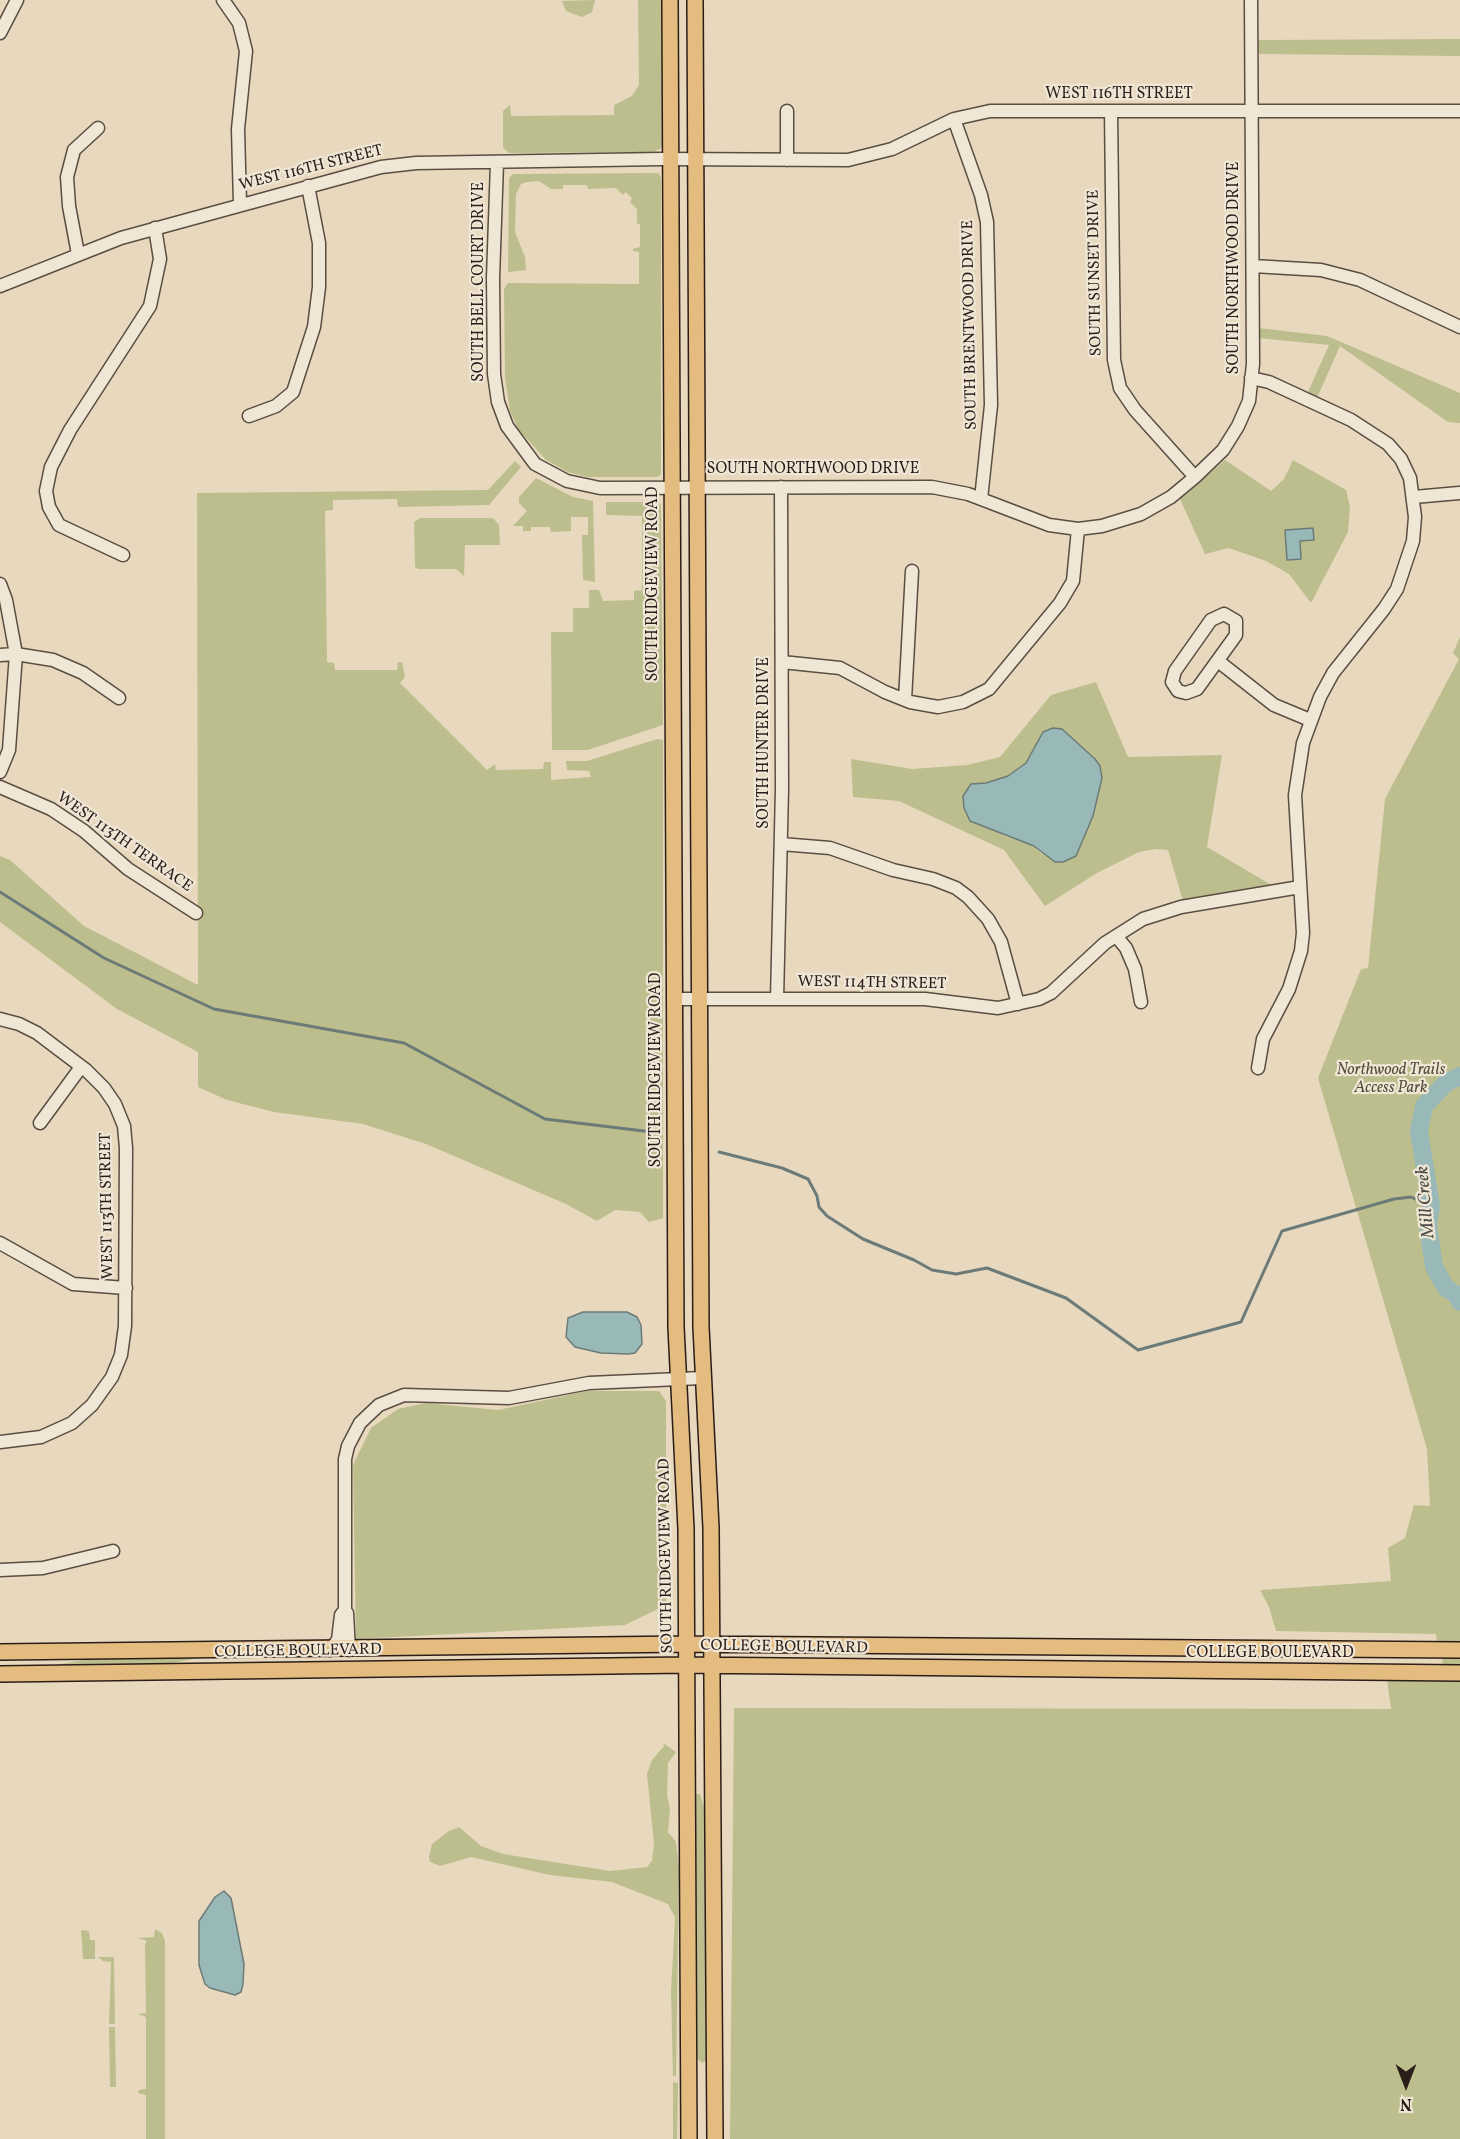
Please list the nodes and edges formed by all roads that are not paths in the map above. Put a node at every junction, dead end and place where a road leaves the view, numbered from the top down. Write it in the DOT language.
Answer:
graph roads {
  1 [pos="17,0"];
  2 [pos="223,0"];
  3 [pos="670,0"];
  4 [pos="695,0"];
  5 [pos="1251,0"];
  6 [pos="0,33"];
  7 [pos="787,111"];
  8 [pos="1111,111"];
  9 [pos="1251,111"];
  10 [pos="1460,111"];
  11 [pos="954,118"];
  12 [pos="98,128"];
  13 [pos="671,159"];
  14 [pos="695,159"];
  15 [pos="788,160"];
  16 [pos="497,163"];
  17 [pos="308,186"];
  18 [pos="240,204"];
  19 [pos="155,228"];
  20 [pos="78,254"];
  21 [pos="1253,266"];
  22 [pos="0,286"];
  23 [pos="1460,327"];
  24 [pos="1251,378"];
  25 [pos="249,417"];
  26 [pos="1195,477"];
  27 [pos="671,486"];
  28 [pos="696,486"];
  29 [pos="781,487"];
  30 [pos="1459,493"];
  31 [pos="1414,497"];
  32 [pos="981,499"];
  33 [pos="1078,529"];
  34 [pos="123,555"];
  35 [pos="912,571"];
  36 [pos="0,584"];
  37 [pos="16,654"];
  38 [pos="0,655"];
  39 [pos="1218,661"];
  40 [pos="782,662"];
  41 [pos="119,698"];
  42 [pos="905,700"];
  43 [pos="1310,720"];
  44 [pos="0,772"];
  45 [pos="0,787"];
  46 [pos="781,844"];
  47 [pos="1300,887"];
  48 [pos="195,913"];
  49 [pos="1116,936"];
  50 [pos="674,999"];
  51 [pos="699,999"];
  52 [pos="777,999"];
  53 [pos="1141,1002"];
  54 [pos="1018,1004"];
  55 [pos="0,1019"];
  56 [pos="81,1067"];
  57 [pos="1258,1068"];
  58 [pos="40,1123"];
  59 [pos="0,1243"];
  60 [pos="126,1288"];
  61 [pos="702,1378"];
  62 [pos="678,1379"];
  63 [pos="0,1442"];
  64 [pos="113,1551"];
  65 [pos="0,1570"];
  66 [pos="345,1610"];
  67 [pos="687,1644"];
  68 [pos="711,1644"];
  69 [pos="341,1650"];
  70 [pos="1460,1650"];
  71 [pos="0,1652"];
  72 [pos="687,1665"];
  73 [pos="711,1665"];
  74 [pos="343,1670"];
  75 [pos="1460,1673"];
  76 [pos="0,1674"];
  77 [pos="689,2139"];
  78 [pos="715,2139"];
  1 -- 6 [label="street"];
  2 -- 18 [label="street"];
  3 -- 13 [label="main road, SOUTH RIDGEVIEW ROAD"];
  4 -- 14 [label="main road"];
  5 -- 9 [label="street, SOUTH NORTHWOOD DRIVE"];
  7 -- 15 [label="street"];
  8 -- 9 [label="street, WEST 116TH STREET"];
  8 -- 11 [label="street, WEST 116TH STREET"];
  8 -- 26 [label="street, SOUTH SUNSET DRIVE"];
  9 -- 10 [label="street, WEST 116TH STREET"];
  9 -- 21 [label="street, SOUTH NORTHWOOD DRIVE"];
  11 -- 15 [label="street, WEST 116TH STREET"];
  11 -- 32 [label="street, SOUTH BRENTWOOD DRIVE"];
  12 -- 20 [label="street"];
  13 -- 14 [label="street, WEST 116TH STREET"];
  13 -- 16 [label="street, WEST 116TH STREET"];
  13 -- 27 [label="main road, SOUTH RIDGEVIEW ROAD"];
  14 -- 15 [label="street, WEST 116TH STREET"];
  14 -- 28 [label="main road"];
  16 -- 17 [label="street, WEST 116TH STREET"];
  16 -- 27 [label="street, SOUTH BELL COURT DRIVE"];
  17 -- 18 [label="street, WEST 116TH STREET"];
  17 -- 25 [label="street"];
  18 -- 19 [label="street, WEST 116TH STREET"];
  19 -- 20 [label="street, WEST 116TH STREET"];
  19 -- 34 [label="street"];
  20 -- 22 [label="street, WEST 116TH STREET"];
  21 -- 23 [label="street"];
  21 -- 24 [label="street, SOUTH NORTHWOOD DRIVE"];
  24 -- 26 [label="street, SOUTH NORTHWOOD DRIVE"];
  24 -- 31 [label="street"];
  26 -- 33 [label="street, SOUTH NORTHWOOD DRIVE"];
  27 -- 28 [label="street, SOUTH NORTHWOOD DRIVE"];
  27 -- 50 [label="main road, SOUTH RIDGEVIEW ROAD"];
  28 -- 29 [label="street, SOUTH NORTHWOOD DRIVE"];
  28 -- 51 [label="main road"];
  29 -- 32 [label="street, SOUTH NORTHWOOD DRIVE"];
  29 -- 40 [label="street, SOUTH HUNTER DRIVE"];
  30 -- 31 [label="street"];
  31 -- 43 [label="street"];
  32 -- 33 [label="street, SOUTH NORTHWOOD DRIVE"];
  33 -- 42 [label="street"];
  35 -- 42 [label="street"];
  36 -- 37 [label="street"];
  37 -- 38 [label="street"];
  37 -- 41 [label="street"];
  37 -- 44 [label="street"];
  39 -- 39 [label="street"];
  39 -- 43 [label="street"];
  40 -- 42 [label="street"];
  40 -- 46 [label="street, SOUTH HUNTER DRIVE"];
  43 -- 47 [label="street"];
  45 -- 48 [label="street, WEST 113TH TERRACE"];
  46 -- 52 [label="street, SOUTH HUNTER DRIVE"];
  46 -- 54 [label="street"];
  47 -- 49 [label="street, WEST 114TH STREET"];
  47 -- 57 [label="street"];
  49 -- 53 [label="street"];
  49 -- 54 [label="street, WEST 114TH STREET"];
  50 -- 51 [label="street, WEST 114TH STREET"];
  50 -- 62 [label="main road, SOUTH RIDGEVIEW ROAD"];
  51 -- 52 [label="street, WEST 114TH STREET"];
  51 -- 61 [label="main road"];
  52 -- 54 [label="street, WEST 114TH STREET"];
  55 -- 56 [label="street, WEST 113TH STREET"];
  56 -- 58 [label="street"];
  56 -- 60 [label="street, WEST 113TH STREET"];
  59 -- 60 [label="street"];
  60 -- 63 [label="street, WEST 113TH STREET"];
  61 -- 62 [label="street"];
  61 -- 68 [label="main road"];
  62 -- 66 [label="street"];
  62 -- 67 [label="main road, SOUTH RIDGEVIEW ROAD"];
  64 -- 65 [label="street"];
  66 -- 69 [label="street"];
  66 -- 69 [label="street"];
  67 -- 68 [label="main road, COLLEGE BOULEVARD"];
  67 -- 69 [label="main road, COLLEGE BOULEVARD"];
  67 -- 72 [label="main road, SOUTH RIDGEVIEW ROAD"];
  68 -- 70 [label="main road, COLLEGE BOULEVARD"];
  68 -- 73 [label="main road"];
  69 -- 71 [label="main road, COLLEGE BOULEVARD"];
  69 -- 74 [label="street"];
  72 -- 73 [label="main road, COLLEGE BOULEVARD"];
  72 -- 74 [label="main road, COLLEGE BOULEVARD"];
  72 -- 77 [label="main road, SOUTH RIDGEVIEW ROAD"];
  73 -- 75 [label="main road, COLLEGE BOULEVARD"];
  73 -- 78 [label="main road"];
  74 -- 76 [label="main road, COLLEGE BOULEVARD"];
}
